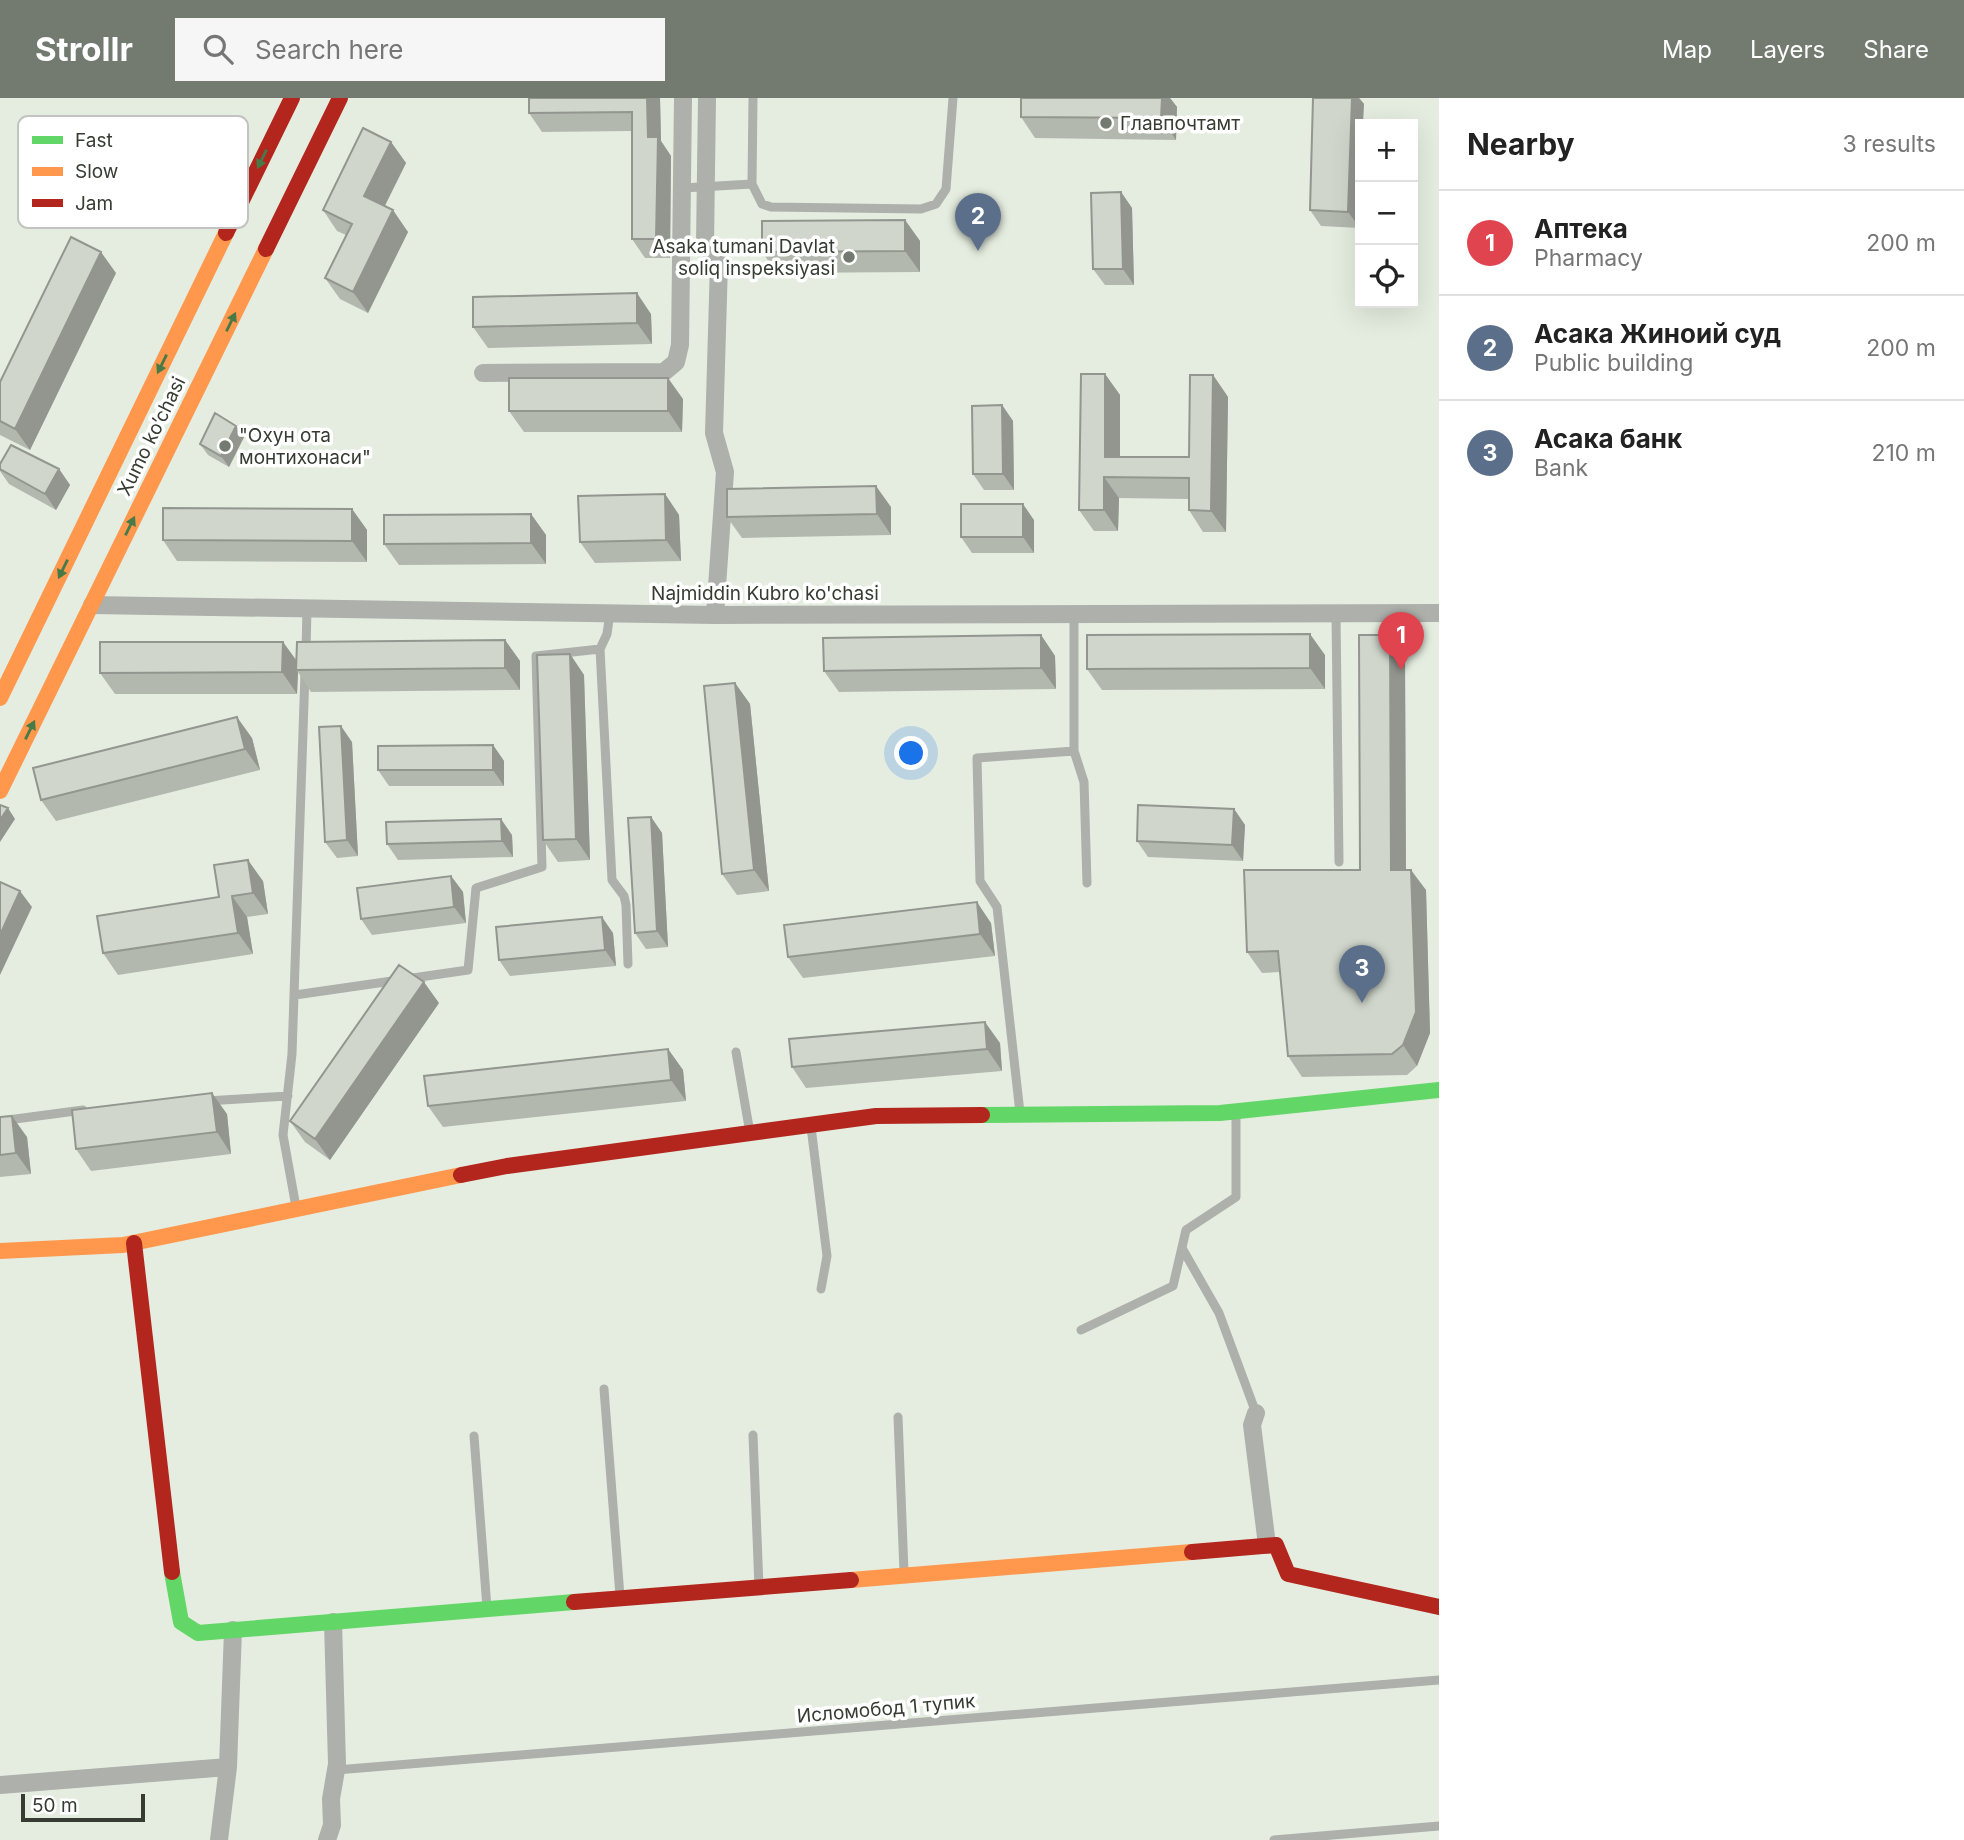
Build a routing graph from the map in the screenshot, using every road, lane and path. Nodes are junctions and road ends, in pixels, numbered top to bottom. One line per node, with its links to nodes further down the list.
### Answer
1 (292, 98): 9 (street, Xumo ko’chasi, one-way to 9)
2 (340, 98): 13 (street, Xumo ko’chasi, one-way to 2)
3 (683, 98): 10 (street)
4 (706, 98): 8 (street)
5 (753, 98): 7 (lane)
6 (953, 98): 7 (lane)
7 (752, 184): 8 (lane)
8 (706, 186): 10 (lane); 19 (street)
9 (248, 188)
10 (683, 188): 12 (street)
11 (229, 228): 21 (street, Xumo ko’chasi, one-way to 21)
12 (483, 373)
13 (92, 605): 14 (street, Najmiddin Kubro ko'chasi); 23 (street, Xumo ko’chasi, one-way to 13)
14 (307, 608): 15 (street, Najmiddin Kubro ko'chasi); 27 (lane)
15 (610, 613): 19 (street, Najmiddin Kubro ko'chasi); 20 (lane)
16 (1439, 613): 18 (street, Najmiddin Kubro ko'chasi)
17 (1074, 614): 18 (street, Najmiddin Kubro ko'chasi); 19 (street, Najmiddin Kubro ko'chasi); 22 (lane)
18 (1336, 614): 24 (lane)
19 (715, 615)
20 (600, 649): 26 (lane); 27 (lane)
21 (0, 698)
22 (1073, 751): 25 (lane); 34 (lane)
23 (0, 792)
24 (1339, 862)
25 (1087, 883)
26 (628, 964)
27 (295, 995): 30 (lane)
28 (736, 1052): 37 (lane)
29 (1439, 1090): 33 (street)
30 (288, 1096): 31 (lane); 38 (lane)
31 (190, 1102)
32 (93, 1109): 35 (lane)
33 (1236, 1111): 34 (street); 40 (lane)
34 (1021, 1115): 36 (street)
35 (0, 1121)
36 (811, 1126): 37 (street); 42 (lane)
37 (750, 1135): 38 (street)
38 (296, 1210): 39 (street)
39 (134, 1243): 41 (street); 56 (street)
40 (1182, 1248): 43 (lane); 45 (lane)
41 (0, 1251)
42 (821, 1289)
43 (1081, 1330)
44 (604, 1389): 52 (lane)
45 (1256, 1413): 49 (street)
46 (898, 1417): 50 (lane)
47 (753, 1435): 51 (lane)
48 (474, 1436): 54 (lane)
49 (1267, 1545): 50 (street); 53 (street)
50 (905, 1575): 51 (street)
51 (759, 1587): 52 (street)
52 (620, 1598): 54 (street)
53 (1439, 1607)
54 (487, 1609): 55 (street)
55 (333, 1622): 56 (street); 59 (street)
56 (233, 1630): 58 (street)
57 (1439, 1680): 59 (lane, Исломобод 1 тупик)
58 (228, 1767): 60 (street); 62 (street)
59 (336, 1770): 63 (street)
60 (0, 1785)
61 (1439, 1826): 64 (lane)
62 (219, 1840)
63 (327, 1840)
64 (1274, 1840)

